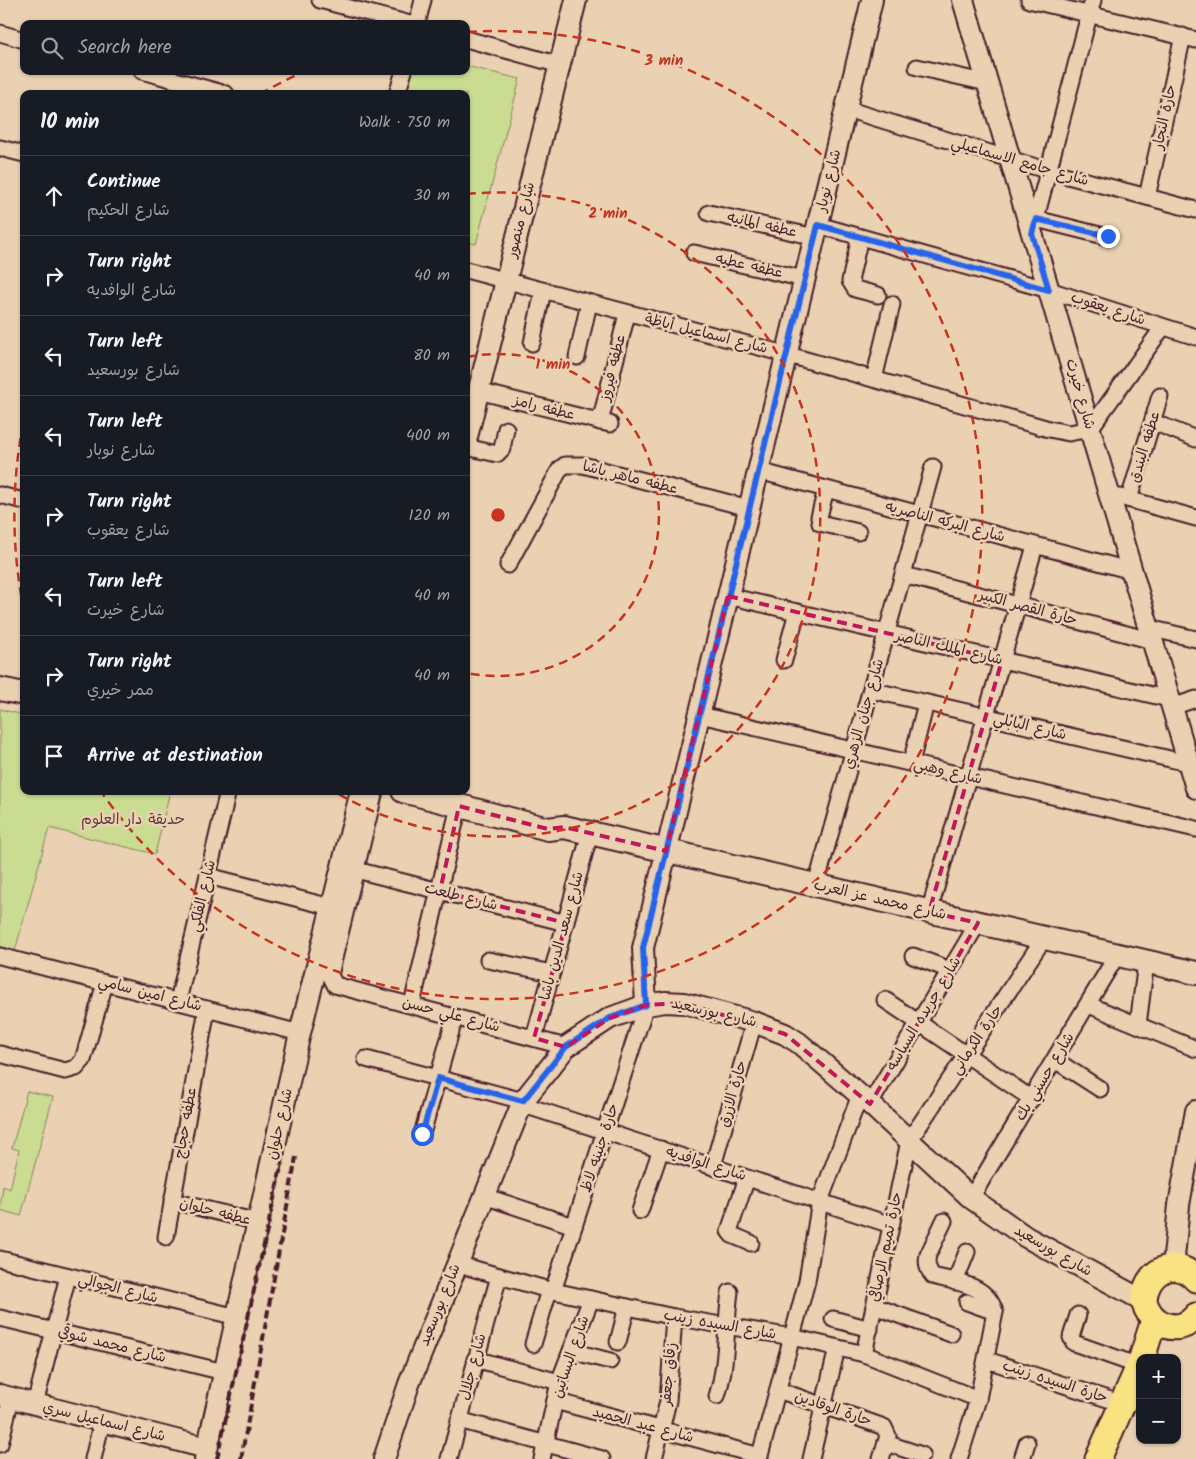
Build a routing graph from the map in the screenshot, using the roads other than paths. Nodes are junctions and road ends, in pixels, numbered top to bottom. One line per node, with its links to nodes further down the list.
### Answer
1 (320, 0): 9 (street)
2 (423, 0): 10 (street)
3 (564, 0): 15 (street, شارع منصور)
4 (576, 0): 15 (street, شارع منصور)
5 (872, 0): 22 (street, شارع نوبار)
6 (963, 0): 19 (street, شارع خيرت)
7 (1029, 0): 8 (street)
8 (1091, 7): 12 (street); 26 (street)
9 (395, 20)
10 (418, 20)
11 (0, 33): 13 (street)
12 (1189, 38): 27 (street, حارة النجار)
13 (20, 39)
14 (470, 40): 15 (street)
15 (554, 63): 37 (street, شارع منصور)
16 (918, 67): 19 (street)
17 (157, 75): 20 (street)
18 (403, 75): 21 (street)
19 (987, 83): 25 (street, شارع خيرت)
20 (211, 90)
21 (398, 90)
22 (846, 108): 25 (street, شارع جامع الاسماعيلي); 31 (street, شارع نوبار)
23 (0, 148): 24 (street)
24 (20, 153)
25 (1010, 160): 26 (street, شارع جامع الاسماعيلي); 30 (street, شارع خيرت)
26 (1049, 171): 27 (street, شارع جامع الاسماعيلي); 30 (street)
27 (1147, 198): 28 (street, شارع جامع الاسماعيلي)
28 (1196, 210)
29 (709, 213): 31 (street, عطفه المانيه)
30 (1034, 227): 33 (street); 38 (street, شارع خيرت)
31 (817, 231): 32 (street, شارع يعقوب); 36 (street, شارع نوبار)
32 (860, 236): 38 (street, شارع يعقوب); 40 (street)
33 (1108, 236)
34 (694, 253): 36 (street, عطفه عطيه)
35 (470, 271): 37 (street, شارع اسماعيل أباظة)
36 (804, 279): 47 (street, شارع نوبار)
37 (501, 280): 39 (street, شارع اسماعيل أباظة); 50 (street, شارع منصور)
38 (1049, 290): 44 (street, شارع يعقوب); 56 (street, شارع خيرت)
39 (543, 291): 41 (street, شارع اسماعيل أباظة); 46 (street)
40 (878, 295)
41 (590, 303): 43 (street, شارع اسماعيل أباظة); 48 (street)
42 (892, 304): 49 (street)
43 (627, 314): 47 (street, شارع اسماعيل أباظة); 54 (street, عطفه فيروز)
44 (1163, 328): 45 (street, شارع يعقوب); 56 (street)
45 (1196, 336)
46 (532, 343)
47 (786, 354): 49 (street, شارع اسماعيل أباظة); 60 (street, شارع نوبار)
48 (578, 357)
49 (874, 379): 56 (street, شارع اسماعيل أباظة)
50 (472, 394): 52 (street, شارع منصور); 54 (street, عطفه رامز)
51 (1160, 396): 53 (street, عطفه البندق)
52 (470, 410)
53 (1153, 422): 57 (street); 64 (street, عطفه البندق)
54 (605, 423)
55 (506, 429): 58 (street)
56 (1090, 429): 62 (street, شارع خيرت)
57 (1196, 439)
58 (470, 448)
59 (933, 467): 67 (street, شارع جنان الزهري)
60 (759, 471): 61 (street, شارع البركه الناصريه); 66 (street, شارع نوبار)
61 (826, 490): 67 (street, شارع البركه الناصريه); 69 (street)
62 (1109, 494): 64 (street); 72 (street, شارع خيرت)
63 (0, 495): 65 (street)
64 (1129, 499): 68 (street)
65 (20, 500)
66 (749, 508): 71 (street, عطفه ماهر باشا); 74 (street, شارع نوبار)
67 (921, 515): 70 (street, شارع البركه الناصريه); 73 (street, شارع جنان الزهري)
68 (1196, 518)
69 (858, 532)
70 (1035, 546): 72 (street, شارع البركه الناصريه); 75 (street)
71 (508, 565)
72 (1132, 571): 78 (street, شارع خيرت)
73 (904, 575): 75 (street, حارة القصر الكبير); 77 (street, شارع جنان الزهري)
74 (728, 596): 76 (street, شارع الملك الناصر); 88 (street, شارع نوبار)
75 (1018, 606): 78 (street, حارة القصر الكبير); 81 (street)
76 (796, 612): 77 (street, شارع الملك الناصر); 80 (street)
77 (887, 633): 81 (street, شارع الملك الناصر); 83 (street, شارع جنان الزهري)
78 (1151, 634): 79 (street, حارة القصر الكبير); 87 (street, شارع خيرت)
79 (1196, 639)
80 (784, 660)
81 (1002, 660): 87 (street, شارع الملك الناصر); 89 (street)
82 (0, 689): 84 (main road)
83 (871, 690): 86 (street, شارع البابلي); 90 (street, شارع جنان الزهري)
84 (20, 693)
85 (1196, 699): 87 (street)
86 (926, 703): 89 (street, شارع البابلي); 91 (street)
87 (1170, 703): 92 (street, شارع خيرت)
88 (700, 715): 90 (street, شارع وهبي); 102 (street, شارع نوبار)
89 (985, 716): 92 (street, شارع البابلي); 93 (street)
90 (854, 750): 91 (street, شارع وهبي); 105 (street, شارع جنان الزهري)
91 (911, 763): 93 (street, شارع وهبي)
92 (1192, 764): 94 (street, شارع خيرت)
93 (968, 777): 100 (street, شارع وهبي); 108 (street)
94 (1196, 788)
95 (227, 795): 104 (street, شارع الفلكي)
96 (360, 795): 107 (street, شارع حلوان)
97 (374, 795): 103 (street)
98 (431, 795): 99 (main road, شارع محمد عز العرب)
99 (453, 798): 101 (main road, شارع محمد عز العرب); 106 (street)
100 (1196, 829)
101 (590, 833): 102 (main road, شارع محمد عز العرب); 109 (street, شارع سعد الدين باشا)
102 (666, 851): 105 (main road, شارع محمد عز العرب); 124 (street, شارع نوبار)
103 (356, 870): 106 (street, شارع طلعت); 123 (street, شارع علي حسن)
104 (208, 876): 107 (street); 122 (street, شارع الفلكي)
105 (816, 885): 108 (main road, شارع محمد عز العرب)
106 (440, 891): 109 (street, شارع طلعت); 123 (street)
107 (331, 907): 131 (street, شارع حلوان)
108 (929, 912): 110 (main road, شارع محمد عز العرب)
109 (566, 923): 119 (street, شارع سعد الدين باشا)
110 (978, 923): 111 (main road, شارع محمد عز العرب); 117 (street, شارع جريده السياسه)
111 (1044, 938): 112 (main road, شارع محمد عز العرب); 136 (street, حارة الكرماني)
112 (1118, 955): 116 (main road, شارع محمد عز العرب); 125 (street, شارع حسني بك)
113 (0, 956): 120 (street, شارع امين سامي)
114 (913, 956): 117 (street)
115 (488, 960): 119 (street)
116 (1146, 962): 118 (main road, شارع محمد عز العرب); 130 (street)
117 (950, 970): 129 (street, شارع جريده السياسه)
118 (1196, 972)
119 (552, 973): 132 (street, شارع سعد الدين باشا)
120 (105, 982): 122 (street, شارع امين سامي); 135 (street)
121 (885, 1000): 129 (street)
122 (178, 1001): 126 (street, شارع امين سامي)
123 (412, 1004): 127 (street, شارع علي حسن)
124 (646, 1005): 128 (street, شارع بورسعيد); 133 (street, شارع بورسعيد); 145 (street, حارة جنينه لاظ)
125 (1089, 1005): 130 (street); 138 (street, شارع حسني بك)
126 (206, 1009): 131 (street, شارع امين سامي); 154 (street, عطفه حجاج)
127 (455, 1017): 132 (street, شارع علي حسن); 139 (street)
128 (754, 1022): 142 (street, شارع بورسعيد); 150 (street, حارة الازرق)
129 (919, 1022): 136 (street); 142 (street, شارع جريده السياسه)
130 (1138, 1025): 134 (street)
131 (300, 1033): 158 (street, شارع حلوان)
132 (534, 1038): 133 (street, شارع علي حسن)
133 (566, 1047): 143 (street, شارع بورسعيد)
134 (1196, 1049)
135 (0, 1054)
136 (967, 1055): 141 (street); 147 (street, حارة الكرماني)
137 (366, 1059): 139 (street, شارع الوافديه)
138 (1056, 1060): 140 (street); 141 (street, شارع حسني بك)
139 (438, 1078): 143 (street, شارع الوافديه); 146 (street)
140 (1100, 1089)
141 (1032, 1099): 153 (street, شارع حسني بك)
142 (865, 1100): 147 (street, شارع بورسعيد); 155 (street, شارع جريده السياسه)
143 (522, 1102): 145 (street, شارع الوافديه); 152 (street, شارع بورسعيد)
144 (1196, 1111): 148 (street)
145 (605, 1131): 149 (street, شارع الوافديه); 160 (street, حارة جنينه لاظ)
146 (422, 1134)
147 (909, 1141): 153 (street, شارع بورسعيد); 159 (street, حارة تميم الرصافي)
148 (1193, 1141): 166 (street)
149 (661, 1150): 150 (street, شارع الوافديه); 156 (street)
150 (712, 1166): 151 (street, شارع الوافديه)
151 (747, 1178): 155 (street, شارع الوافديه); 162 (street)
152 (484, 1196): 160 (street); 165 (street, شارع بورسعيد)
153 (971, 1198): 177 (street, شارع بورسعيد)
154 (172, 1201): 158 (street, عطفه حلوان); 161 (street, عطفه حجاج)
155 (820, 1202): 159 (street, شارع الوافديه); 189 (street, شارع جريده السياسه)
156 (640, 1211)
157 (944, 1221): 170 (street)
158 (258, 1222): 181 (street, شارع حلوان)
159 (891, 1225): 175 (street, حارة تميم الرصافي)
160 (574, 1226): 171 (street, حارة جنينه لاظ)
161 (166, 1237)
162 (751, 1243)
163 (967, 1252): 170 (street)
164 (0, 1259): 167 (street, شارع الجوالي)
165 (457, 1264): 168 (street, شارع السيده زينب); 223 (street, شارع بورسعيد)
166 (1173, 1268): 169 (main road); 177 (main road)
167 (68, 1276): 181 (street, شارع الجوالي); 187 (street)
168 (498, 1276): 171 (street, شارع السيده زينب); 196 (street, شارع جلال)
169 (1196, 1279)
170 (955, 1282): 178 (street)
171 (551, 1290): 173 (street, شارع السيده زينب); 191 (street, حارة جنينه لاظ)
172 (730, 1292): 185 (street)
173 (591, 1299): 176 (street, شارع السيده زينب); 193 (street, شارع البساتين)
174 (967, 1302): 178 (street)
175 (874, 1306): 186 (street, حارة تميم الرصافي); 188 (street)
176 (627, 1307): 182 (street, شارع السيده زينب); 190 (street)
177 (1149, 1311): 184 (main road); 195 (main road)
178 (995, 1312): 197 (street)
179 (1078, 1315): 199 (street)
180 (0, 1318): 187 (street, شارع محمد شوقي)
181 (237, 1318): 200 (street, شارع حلوان)
182 (674, 1318): 185 (street, شارع السيده زينب); 213 (street, زقاق جعفر)
183 (833, 1319): 186 (street)
184 (1192, 1322)
185 (725, 1326): 189 (street, شارع السيده زينب); 204 (street)
186 (870, 1329): 194 (street, حارة تميم الرصافي)
187 (54, 1331): 200 (street, شارع محمد شوقي); 208 (street)
188 (951, 1334)
189 (792, 1337): 192 (street, شارع السيده زينب); 203 (street, شارع جريده السياسه)
190 (618, 1342)
191 (533, 1344)
192 (837, 1348): 194 (street, شارع السيده زينب); 210 (street)
193 (571, 1351): 198 (street); 202 (street, شارع البساتين)
194 (864, 1354): 206 (street, شارع السيده زينب)
195 (1143, 1354)
196 (475, 1360): 202 (street); 211 (street, شارع جلال)
197 (987, 1360): 206 (street); 209 (street, حارة السيده زينب)
198 (610, 1362)
199 (1136, 1364)
200 (224, 1372): 218 (street, شارع حلوان)
201 (1136, 1374): 209 (main road)
202 (559, 1382): 207 (street, شارع البساتين)
203 (778, 1390): 210 (street, حارة الوقادين); 220 (street, شارع جريده السياسه)
204 (717, 1396)
205 (6, 1397): 208 (street, شارع اسماعيل سري); 215 (street)
206 (978, 1399): 221 (street)
207 (555, 1402): 213 (street, شارع عبد الحميد); 216 (street, شارع البساتين)
208 (35, 1404): 212 (street, شارع اسماعيل سري)
209 (1123, 1404): 231 (main road)
210 (823, 1406): 217 (street, حارة الوقادين); 228 (street)
211 (460, 1420): 216 (street); 224 (street, شارع جلال)
212 (102, 1421): 218 (street, شارع اسماعيل سري); 222 (street)
213 (661, 1429): 220 (street, شارع عبد الحميد); 227 (street, زقاق جعفر)
214 (1027, 1443): 230 (street)
215 (0, 1444)
216 (546, 1444): 225 (street, شارع البساتين); 226 (street)
217 (886, 1444): 219 (street); 229 (street, حارة الوقادين)
218 (206, 1454)
219 (922, 1455)
220 (760, 1457)
221 (964, 1458)
222 (93, 1459)
223 (384, 1459)
224 (450, 1459)
225 (542, 1459)
226 (602, 1459)
227 (654, 1459)
228 (811, 1459)
229 (881, 1459)
230 (1022, 1459)
231 (1098, 1459)

